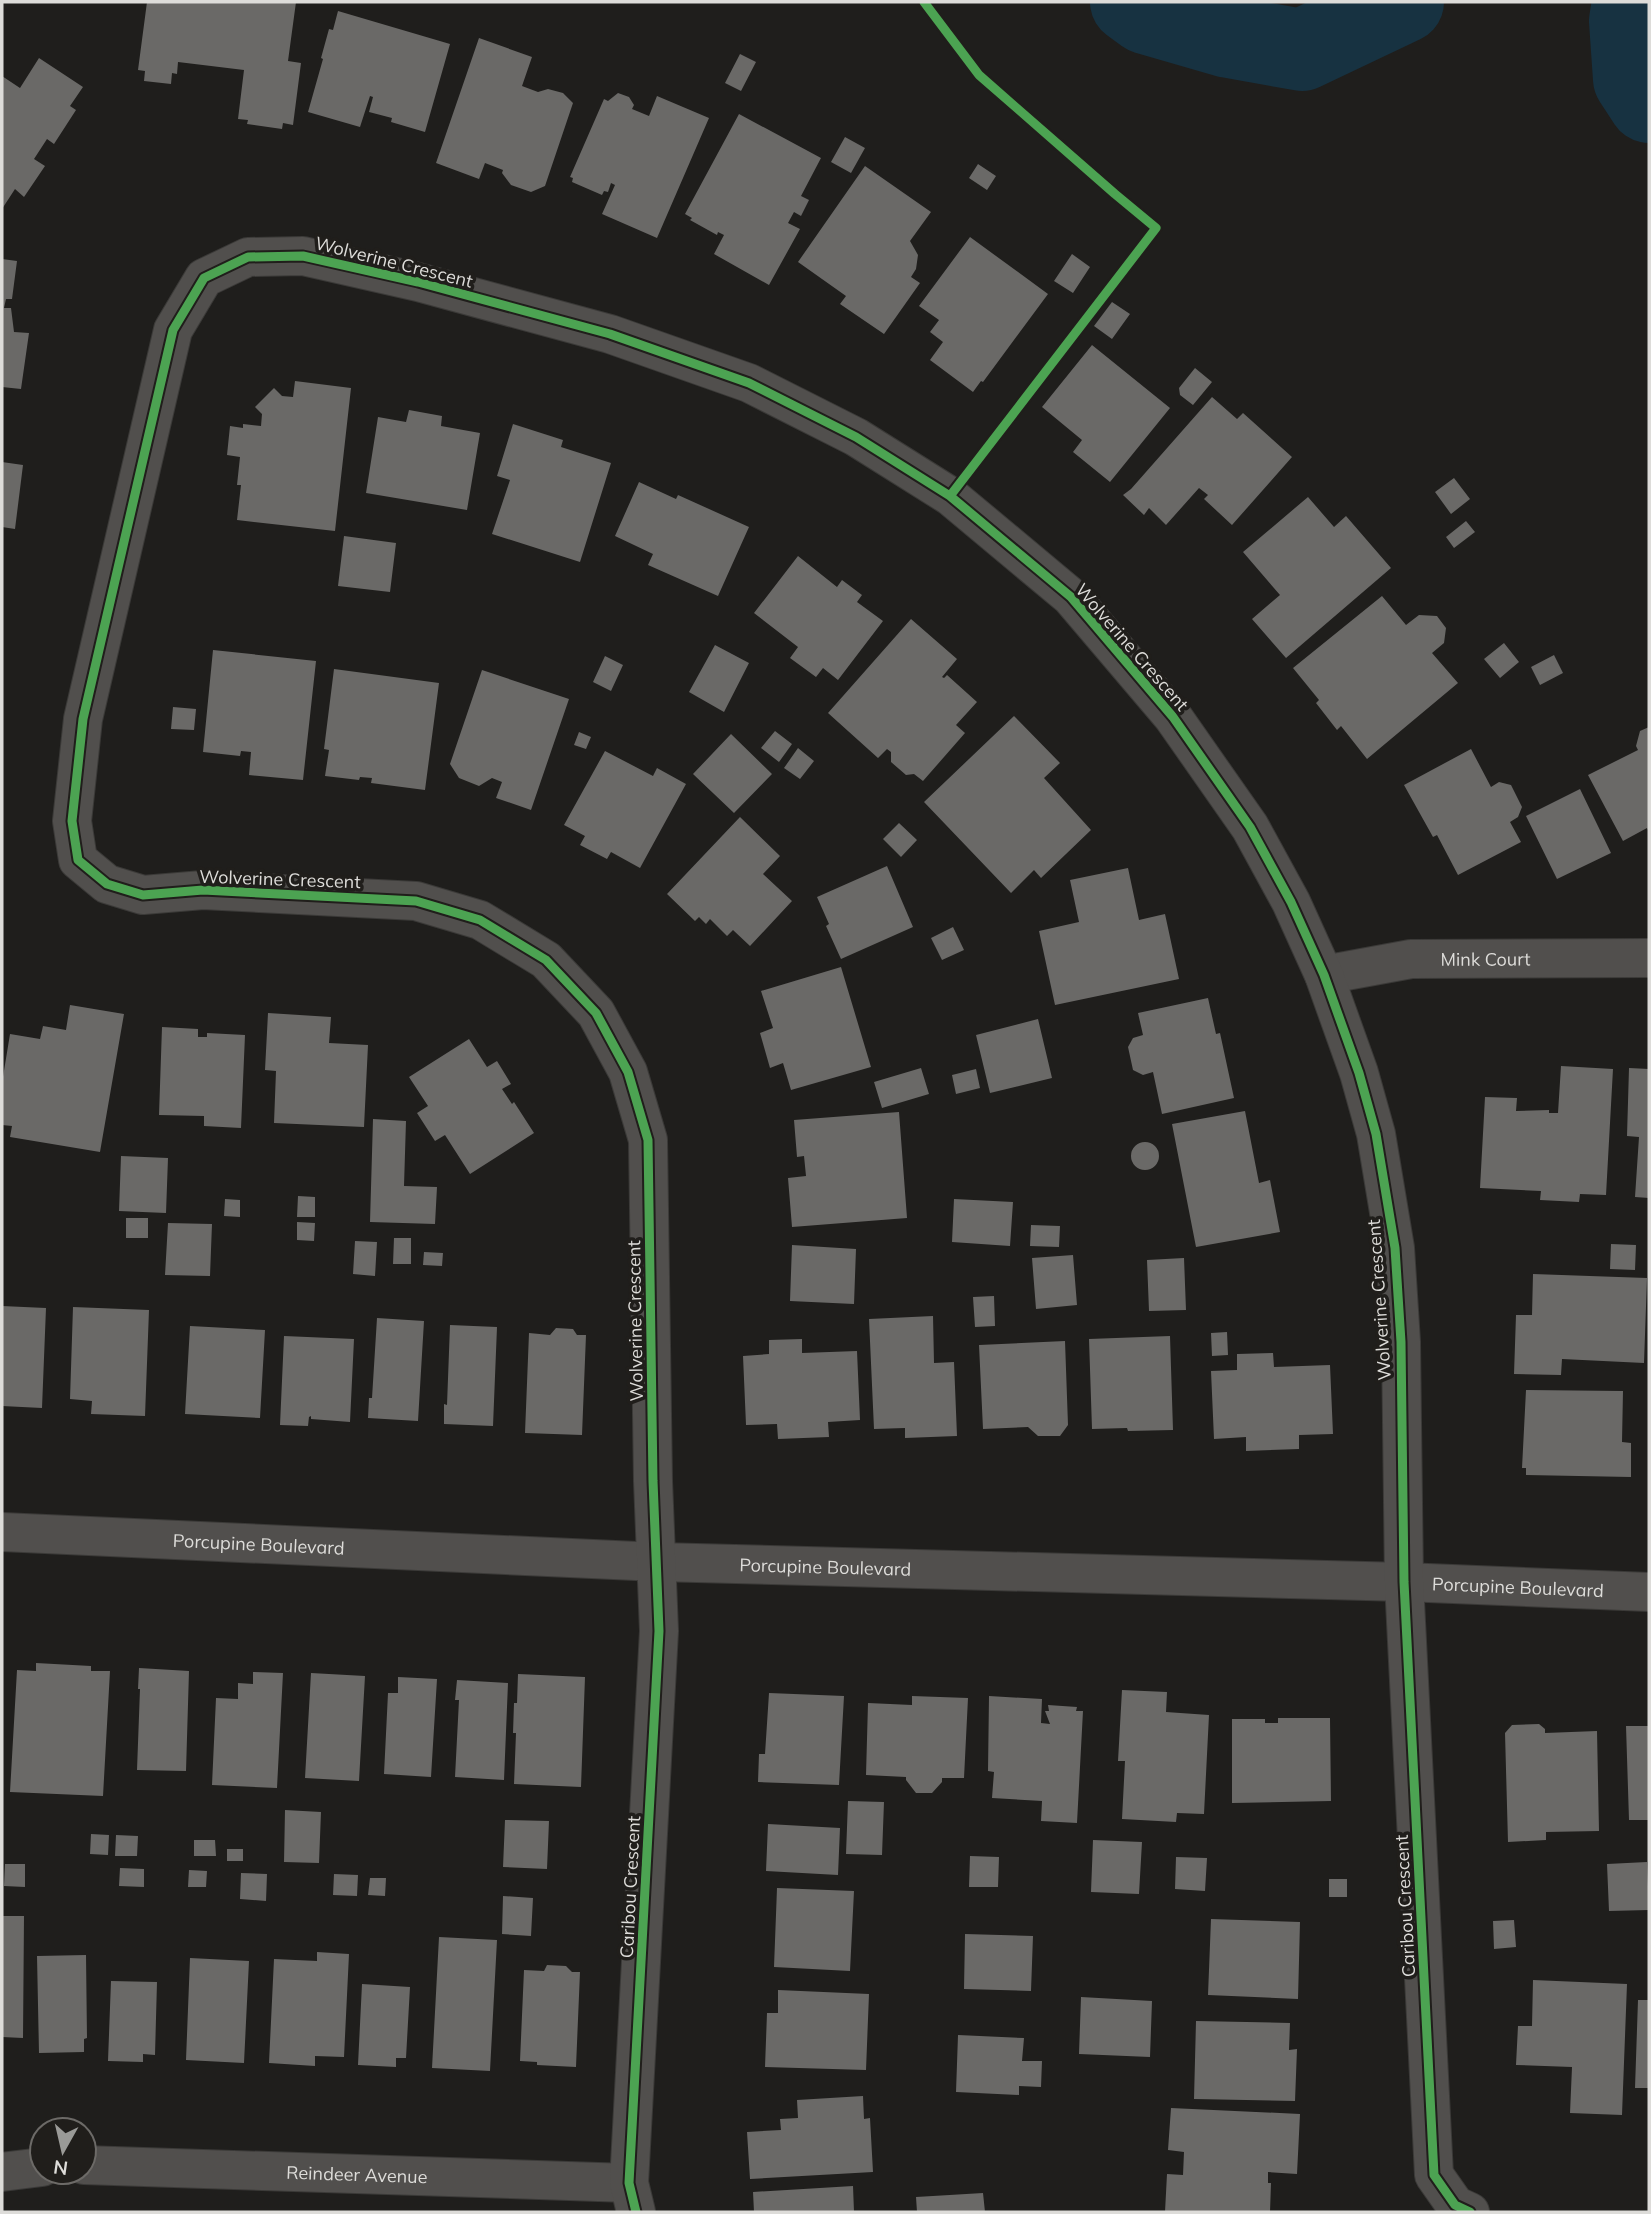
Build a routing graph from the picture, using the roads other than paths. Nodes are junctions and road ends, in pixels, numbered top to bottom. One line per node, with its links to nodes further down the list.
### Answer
1 (1649, 958): 2 (street, Mink Court)
2 (1324, 975): 4 (street, Wolverine Crescent); 5 (street, Wolverine Crescent)
3 (2, 1532): 4 (street, Porcupine Boulevard)
4 (658, 1562): 5 (street, Porcupine Boulevard); 10 (street, Caribou Crescent)
5 (1404, 1582): 6 (street, Porcupine Boulevard); 11 (street, Caribou Crescent)
6 (1649, 1592)
7 (98, 2166): 10 (street, Reindeer Avenue)
8 (28, 2169): 9 (street)
9 (2, 2172)
10 (633, 2198)
11 (1470, 2212)

